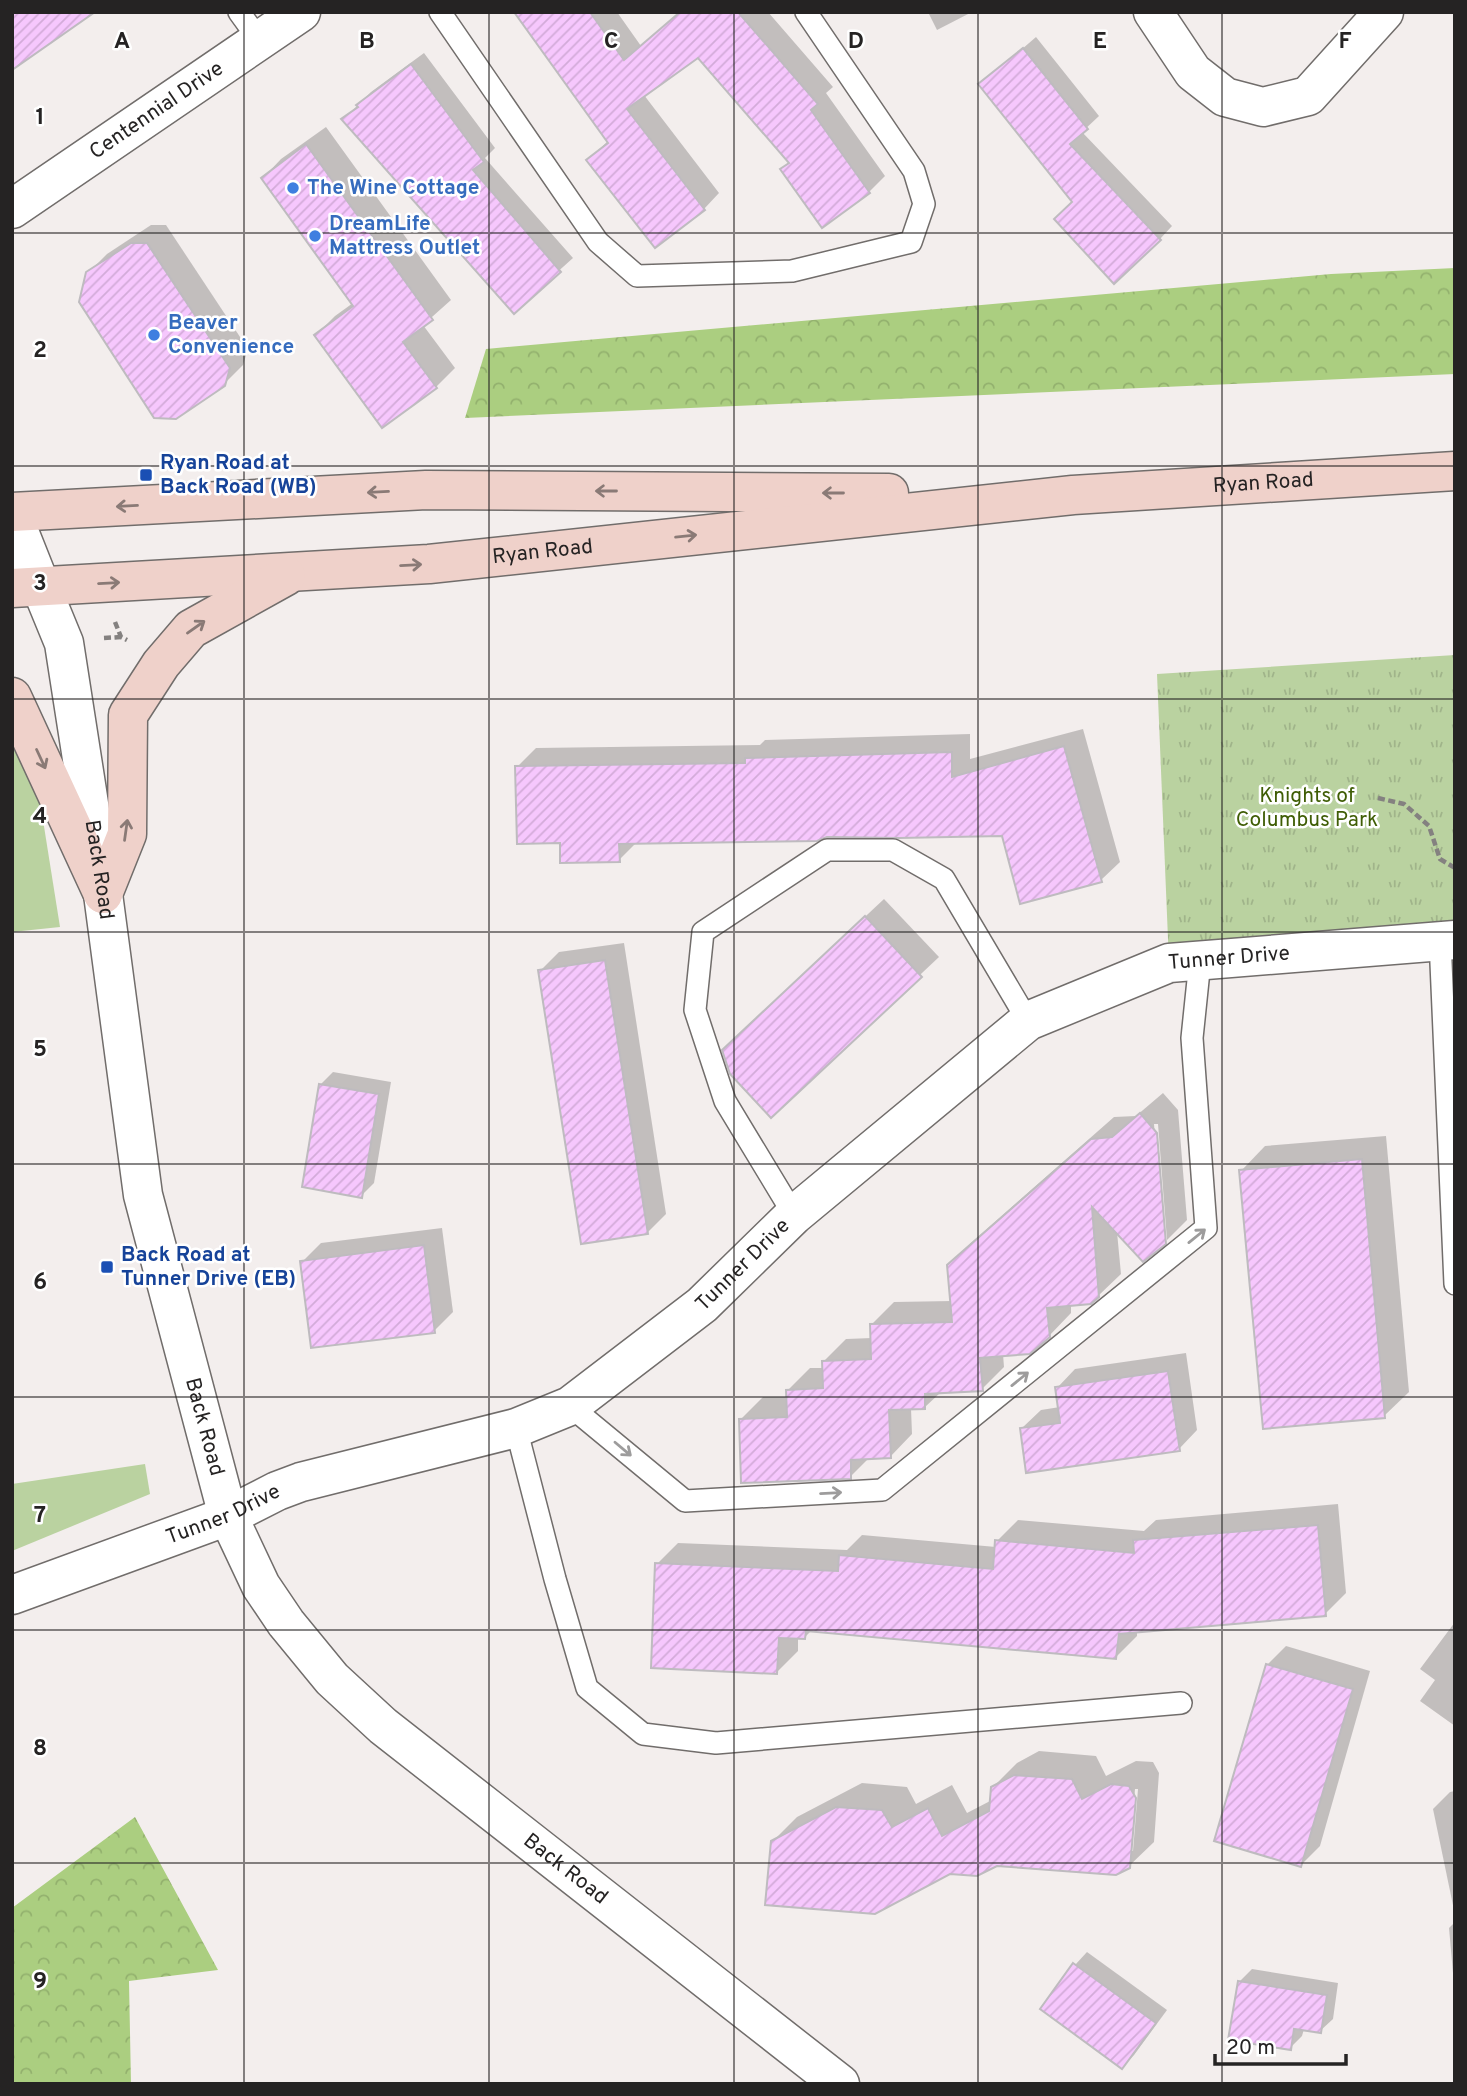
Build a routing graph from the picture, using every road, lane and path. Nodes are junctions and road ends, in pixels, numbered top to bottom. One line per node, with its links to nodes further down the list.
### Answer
1 (301, 12): 6 (street, Centennial Drive)
2 (440, 12): 3 (lane)
3 (806, 12)
4 (1153, 12): 5 (street)
5 (1384, 12)
6 (249, 26): 7 (street, Centennial Drive)
7 (12, 209)
8 (1455, 471): 9 (main road, Ryan Road)
9 (1073, 495): 10 (main road, Ryan Road, one-way to 10); 11 (main road, Ryan Road, one-way to 9)
10 (12, 513): 12 (street, Back Road)
11 (294, 572): 12 (main road, Ryan Road, one-way to 11); 20 (main road, one-way to 11)
12 (27, 587): 20 (street, Back Road)
13 (114, 622): 14 (path)
14 (121, 637): 15 (path); 16 (path)
15 (102, 638)
16 (130, 642)
17 (12, 697): 20 (main road, one-way to 20)
18 (1378, 799): 19 (path)
19 (1455, 868)
20 (103, 894): 28 (street, Back Road)
21 (1447, 940): 22 (street, Tunner Drive); 25 (lane)
22 (1200, 961): 23 (street, Tunner Drive); 26 (lane, one-way to 22)
23 (1028, 1021): 24 (street, Tunner Drive); 24 (lane)
24 (794, 1215): 26 (street, Tunner Drive)
25 (1455, 1284)
26 (570, 1406): 27 (street, Tunner Drive)
27 (516, 1428): 28 (street, Tunner Drive); 30 (lane)
28 (228, 1516): 29 (street, Tunner Drive); 31 (street, Back Road)
29 (12, 1595)
30 (1181, 1703)
31 (840, 2084)

